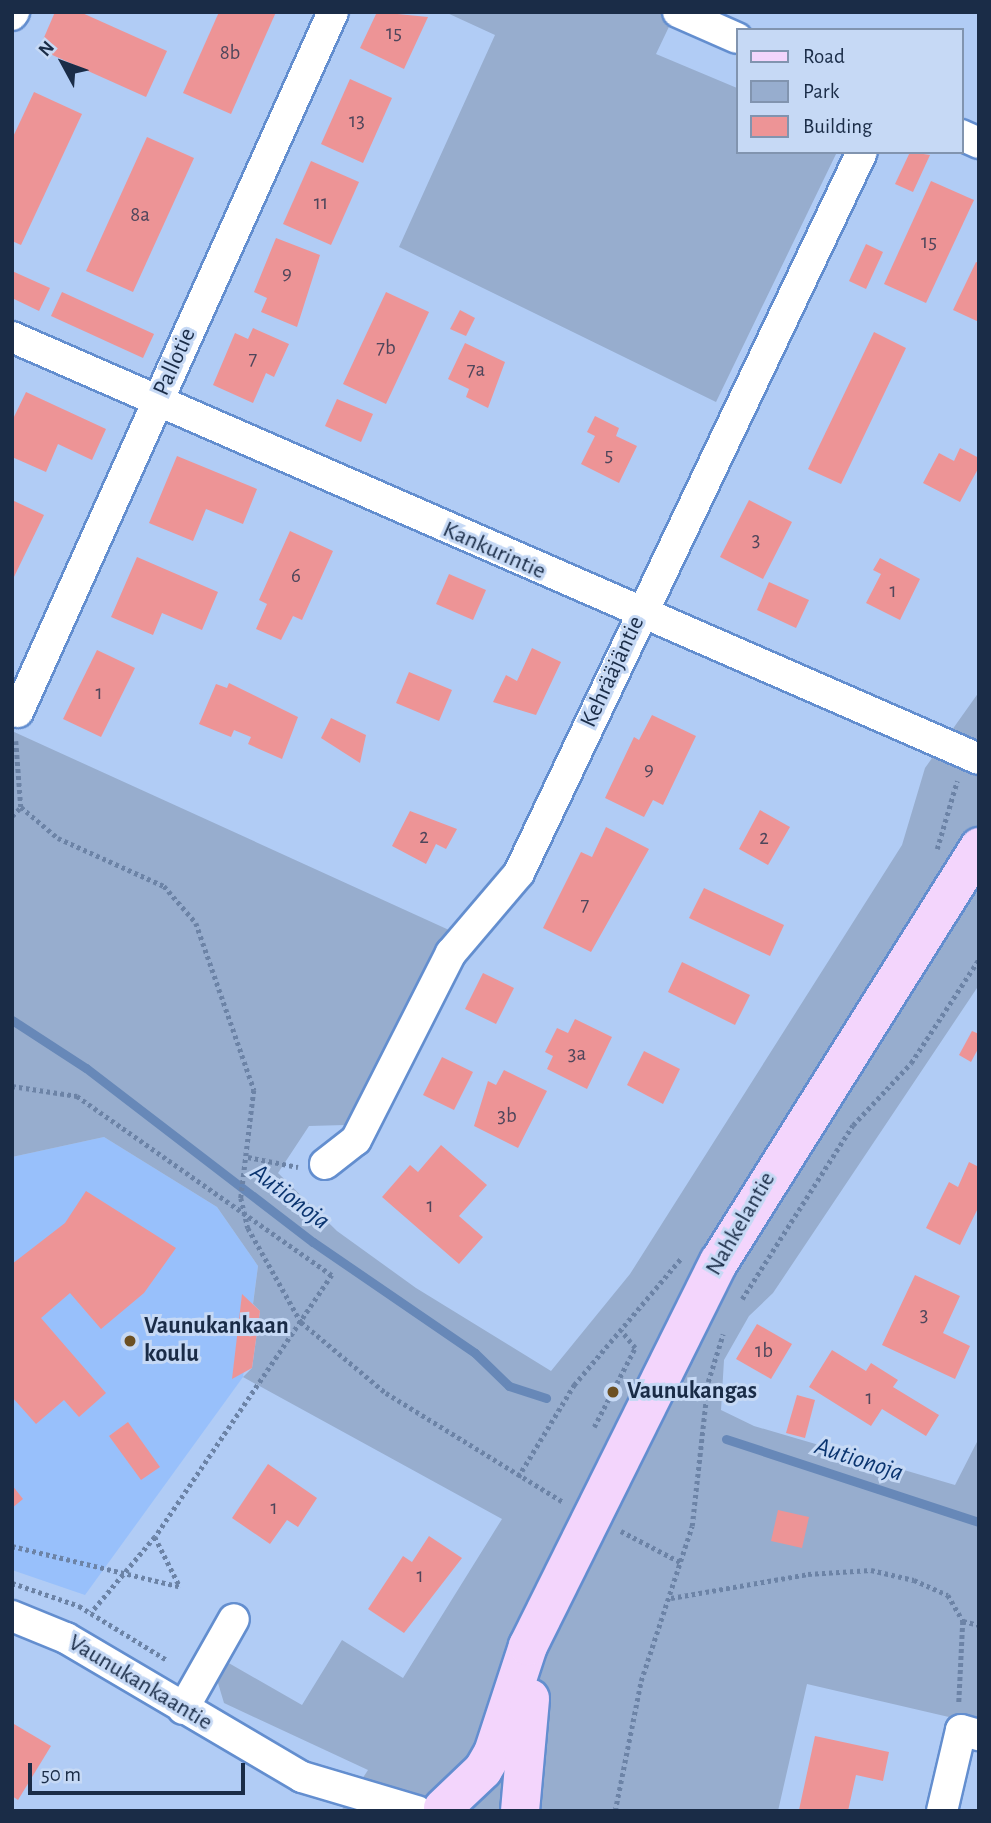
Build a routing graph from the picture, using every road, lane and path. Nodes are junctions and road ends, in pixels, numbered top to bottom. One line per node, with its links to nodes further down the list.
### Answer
1 (332, 12): 8 (street, Pallotie)
2 (678, 12): 3 (street)
3 (736, 38)
4 (963, 136): 5 (street)
5 (979, 143)
6 (861, 154): 9 (street, Kehrääjäntie)
7 (12, 337): 8 (street, Kankurintie)
8 (158, 401): 9 (street, Kankurintie); 10 (street, Pallotie)
9 (639, 615): 11 (street, Kankurintie); 19 (street, Kehrääjäntie)
10 (18, 712): 12 (path)
11 (974, 757): 15 (path)
12 (21, 807): 13 (path); 18 (path)
13 (12, 816)
14 (979, 847): 40 (main road, Nahkelantie)
15 (935, 857)
16 (979, 959): 22 (path)
17 (12, 1086): 20 (path)
18 (248, 1157): 19 (path); 20 (path)
19 (325, 1164)
20 (245, 1213): 23 (path); 23 (path)
21 (688, 1250): 25 (path)
22 (740, 1302)
23 (301, 1322): 27 (path); 30 (path)
24 (727, 1324): 32 (path)
25 (621, 1331): 26 (path); 27 (path)
26 (594, 1427)
27 (518, 1477): 28 (path)
28 (571, 1507)
29 (613, 1528): 32 (path)
30 (155, 1537): 33 (path); 33 (path)
31 (12, 1546): 33 (path)
32 (682, 1563): 35 (path)
33 (123, 1577): 36 (path)
34 (12, 1583): 36 (path)
35 (671, 1598): 39 (path); 49 (path)
36 (91, 1613): 42 (path)
37 (12, 1616): 43 (street, Vaunukankaantie)
38 (234, 1619): 42 (street)
39 (963, 1621): 41 (path); 44 (path)
40 (544, 1624): 46 (main road, Nahkelantie); 48 (main road, Nahkelantie)
41 (979, 1625)
42 (197, 1680): 43 (street)
43 (183, 1709): 45 (street, Vaunukankaantie)
44 (970, 1733): 50 (street)
45 (302, 1777): 46 (street, Vaunukankaantie); 47 (street, Vaunukankaantie)
46 (440, 1810)
47 (344, 1811)
48 (520, 1811)
49 (615, 1811)
50 (942, 1811)

